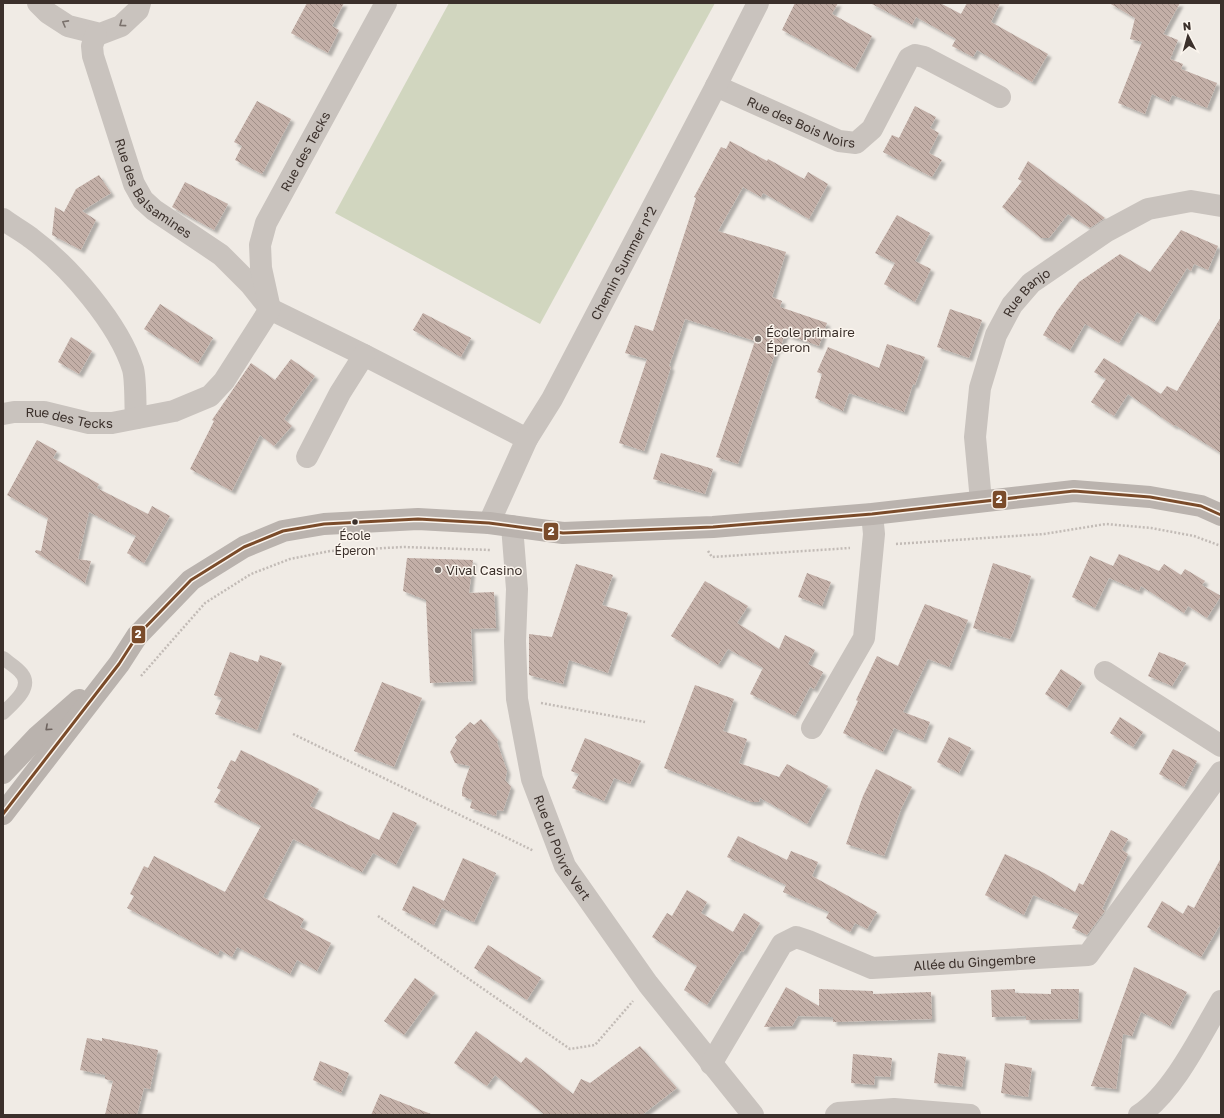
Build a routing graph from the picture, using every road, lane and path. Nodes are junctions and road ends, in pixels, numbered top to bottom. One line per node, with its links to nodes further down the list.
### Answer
1 (38, 3): 5 (street, one-way to 1)
2 (140, 3): 5 (street, one-way to 5)
3 (386, 3): 10 (street, Rue des Tecks)
4 (758, 3): 6 (street, Chemin Summer n°2)
5 (96, 34): 10 (street, Rue des Balsamines)
6 (716, 86): 7 (street, Rue des Bois Noirs); 14 (street, Chemin Summer n°2)
7 (1000, 97)
8 (1221, 206): 16 (street, Rue Banjo)
9 (3, 220): 13 (street)
10 (270, 309): 11 (street); 13 (street, Rue des Tecks)
11 (364, 355): 14 (street); 15 (street)
12 (3, 414): 13 (street, Rue des Tecks)
13 (136, 418)
14 (527, 439): 19 (street, Chemin Summer n°2)
15 (307, 458)
16 (981, 501): 17 (main road); 18 (main road)
17 (872, 514): 20 (main road); 31 (street)
18 (1221, 515)
19 (503, 525): 20 (main road); 25 (main road); 27 (path); 28 (street, Rue du Poivre Vert)
20 (691, 528): 23 (path)
21 (889, 545): 22 (path)
22 (1221, 546)
23 (855, 548)
24 (3, 658): 29 (lane)
25 (119, 664): 35 (main road, one-way to 35); 36 (main road)
26 (1105, 672): 33 (street)
27 (141, 676)
28 (517, 699): 30 (path); 37 (street, Rue du Poivre Vert)
29 (3, 713)
30 (645, 722)
31 (812, 728)
32 (293, 734): 37 (path)
33 (1221, 746)
34 (1221, 772): 41 (street, Allée du Gingembre)
35 (3, 773)
36 (3, 814)
37 (566, 866): 39 (street, Rue du Poivre Vert)
38 (378, 916): 39 (path)
39 (648, 984): 41 (street, Rue du Poivre Vert)
40 (1221, 1001): 45 (street)
41 (711, 1064): 42 (street, Rue du Poivre Vert)
42 (753, 1115)
43 (836, 1115): 44 (street)
44 (970, 1115)
45 (1139, 1115)

